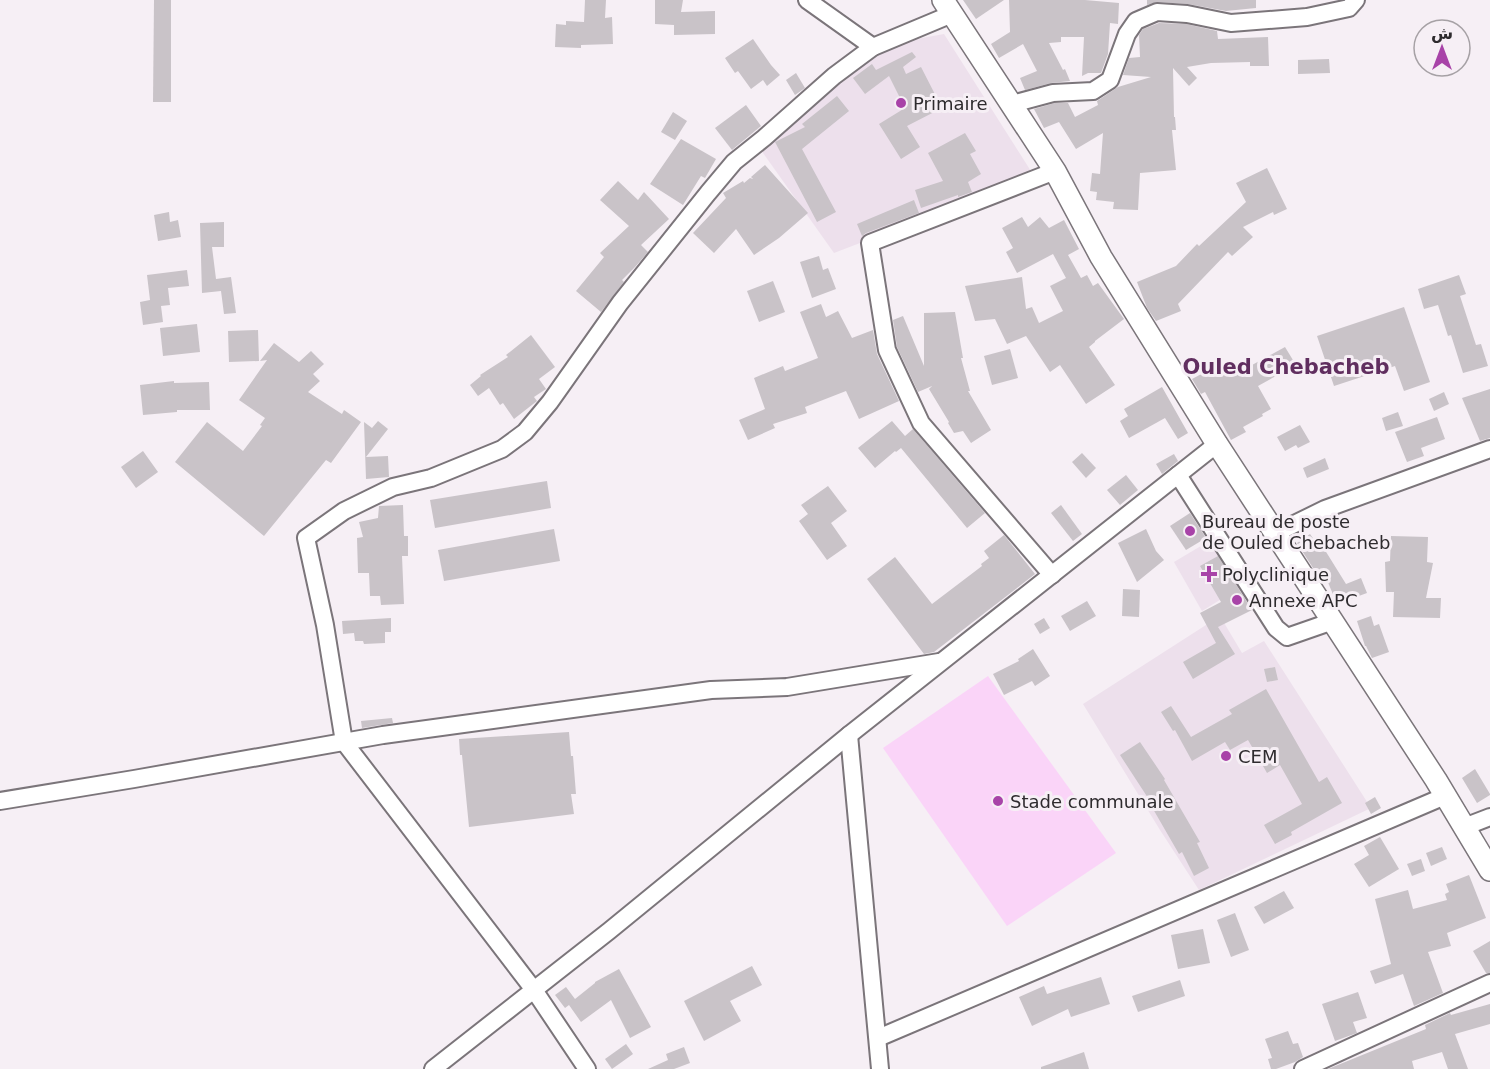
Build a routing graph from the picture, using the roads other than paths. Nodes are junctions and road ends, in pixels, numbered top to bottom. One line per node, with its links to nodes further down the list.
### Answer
1 (807, 0): 4 (street)
2 (1356, 0): 5 (street)
3 (947, 7): 4 (street); 5 (main road)
4 (873, 47): 15 (street)
5 (1012, 104): 6 (main road)
6 (1055, 171): 7 (main road); 11 (street)
7 (1217, 444): 9 (street); 10 (main road)
8 (1490, 449): 10 (street)
9 (1178, 475): 11 (street); 12 (street)
10 (1276, 533): 12 (main road)
11 (1052, 575): 13 (street)
12 (1333, 621): 16 (main road)
13 (941, 662): 14 (street); 15 (street)
14 (849, 735): 22 (street); 23 (street)
15 (344, 741): 17 (street); 22 (street)
16 (1445, 796): 19 (main road); 23 (street)
17 (0, 801)
18 (1490, 817): 19 (street)
19 (1464, 827): 20 (main road)
20 (1487, 860)
21 (1490, 983): 27 (street)
22 (534, 990): 24 (street); 25 (street)
23 (878, 1038): 26 (street)
24 (433, 1069)
25 (587, 1069)
26 (880, 1069)
27 (1303, 1069)

